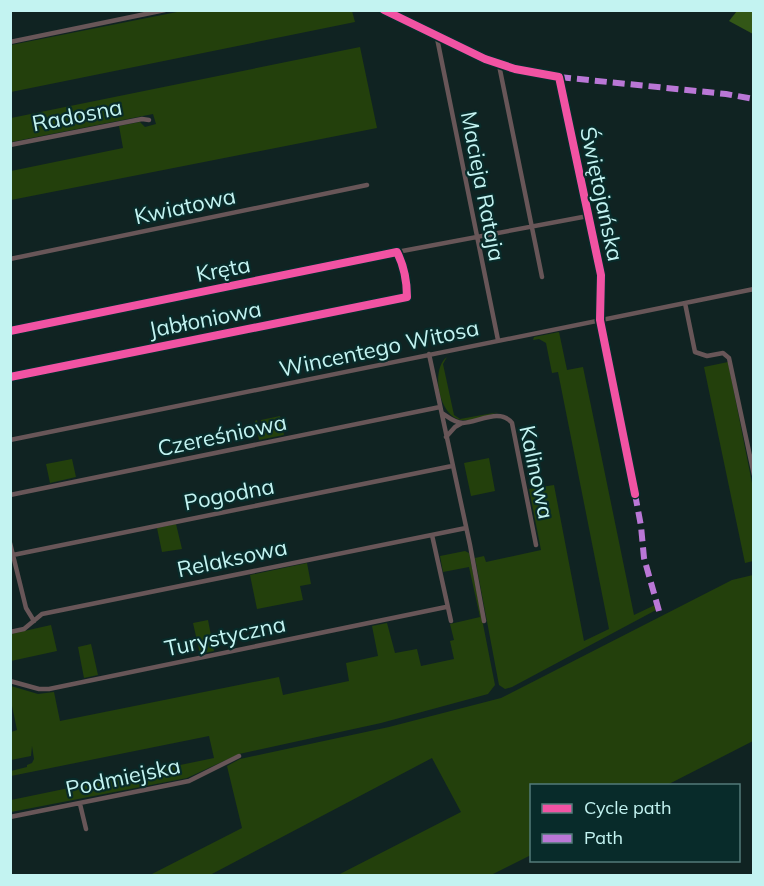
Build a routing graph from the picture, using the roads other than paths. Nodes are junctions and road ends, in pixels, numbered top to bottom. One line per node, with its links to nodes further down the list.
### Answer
1 (165, 10): 4 (street)
2 (384, 10): 3 (street)
3 (437, 38): 5 (street); 11 (street, Macieja Rataja)
4 (10, 42)
5 (499, 65): 9 (street, Świętojańska); 10 (street)
6 (149, 120): 7 (street, Radosna)
7 (10, 145)
8 (367, 185): 13 (street, Kwiatowa)
9 (588, 216): 10 (street, Kręta); 17 (street, Świętojańska)
10 (532, 226): 11 (street, Kręta); 14 (street)
11 (476, 236): 12 (street, Kręta); 19 (street, Macieja Rataja)
12 (397, 252): 18 (street, Kręta); 21 (street, Jabłoniowa)
13 (10, 259)
14 (542, 277)
15 (753, 289): 16 (street, Wincentego Witosa)
16 (685, 303): 17 (street, Wincentego Witosa); 28 (street)
17 (600, 320): 19 (street, Wincentego Witosa); 29 (street, Świętojańska)
18 (10, 331)
19 (498, 340): 20 (street, Wincentego Witosa)
20 (429, 354): 22 (street); 26 (street, Wincentego Witosa)
21 (10, 377)
22 (440, 406): 23 (street); 30 (street, Czereśniowa)
23 (442, 413): 24 (street); 25 (street)
24 (462, 423): 25 (street); 34 (street, Kalinowa)
25 (446, 437): 27 (street)
26 (10, 440)
27 (452, 466): 31 (street); 35 (street, Pogodna)
28 (753, 475)
29 (635, 494)
30 (10, 495)
31 (466, 528): 32 (street, Relaksowa); 39 (street)
32 (432, 536): 36 (street); 37 (street, Relaksowa)
33 (10, 543): 35 (street)
34 (536, 545)
35 (13, 555): 37 (street)
36 (446, 607): 38 (street); 41 (street, Turystyczna)
37 (34, 621): 40 (street, Relaksowa)
38 (451, 621)
39 (484, 621)
40 (10, 632)
41 (10, 681)
42 (239, 756): 43 (street, Podmiejska)
43 (80, 804): 44 (street, Podmiejska); 45 (street)
44 (10, 817)
45 (86, 829)

